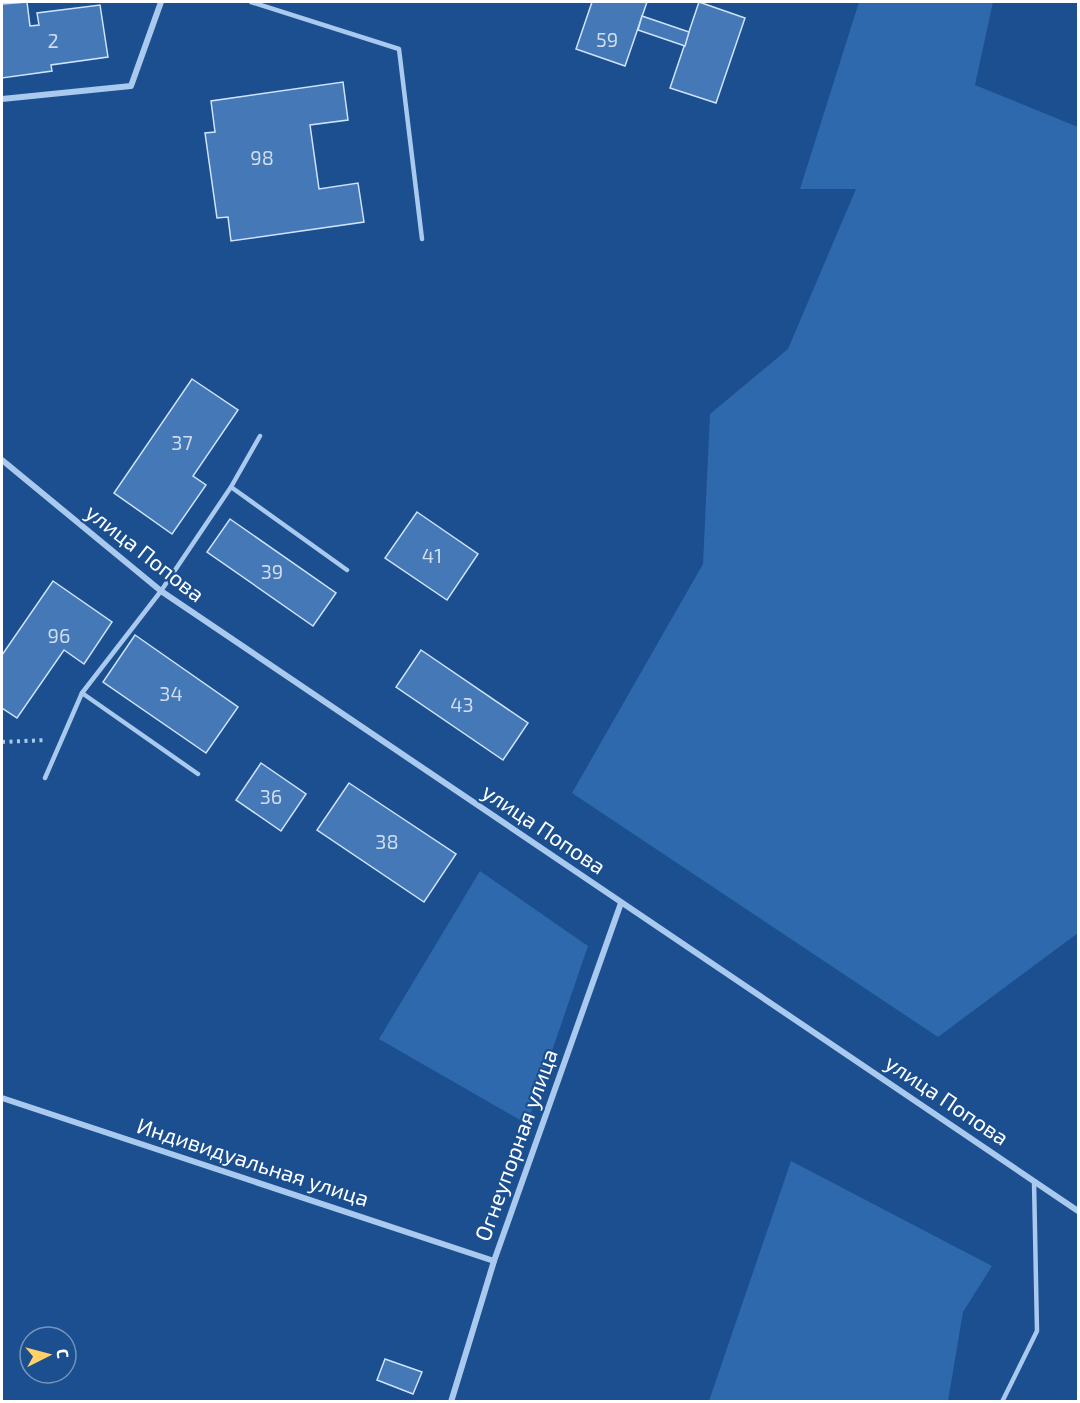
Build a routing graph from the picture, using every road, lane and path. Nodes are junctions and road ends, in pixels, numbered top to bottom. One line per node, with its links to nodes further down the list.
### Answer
1 (161, 2): 3 (street)
2 (251, 2): 4 (lane)
3 (2, 99)
4 (422, 239)
5 (260, 436): 7 (lane)
6 (2, 459): 9 (street, улица Попова)
7 (231, 488): 8 (lane); 9 (lane)
8 (347, 570)
9 (161, 591): 10 (lane); 15 (street, улица Попова)
10 (82, 693): 11 (lane); 13 (lane)
11 (62, 739): 12 (path); 14 (lane)
12 (2, 742)
13 (198, 774)
14 (45, 778)
15 (621, 903): 17 (street, улица Попова); 19 (street, Огнеупорная улица)
16 (2, 1098): 19 (street, Индивидуальная улица)
17 (1034, 1181): 18 (street, улица Попова); 21 (lane)
18 (1078, 1211)
19 (494, 1261): 20 (street, Огнеупорная улица)
20 (451, 1401)
21 (1002, 1401)

